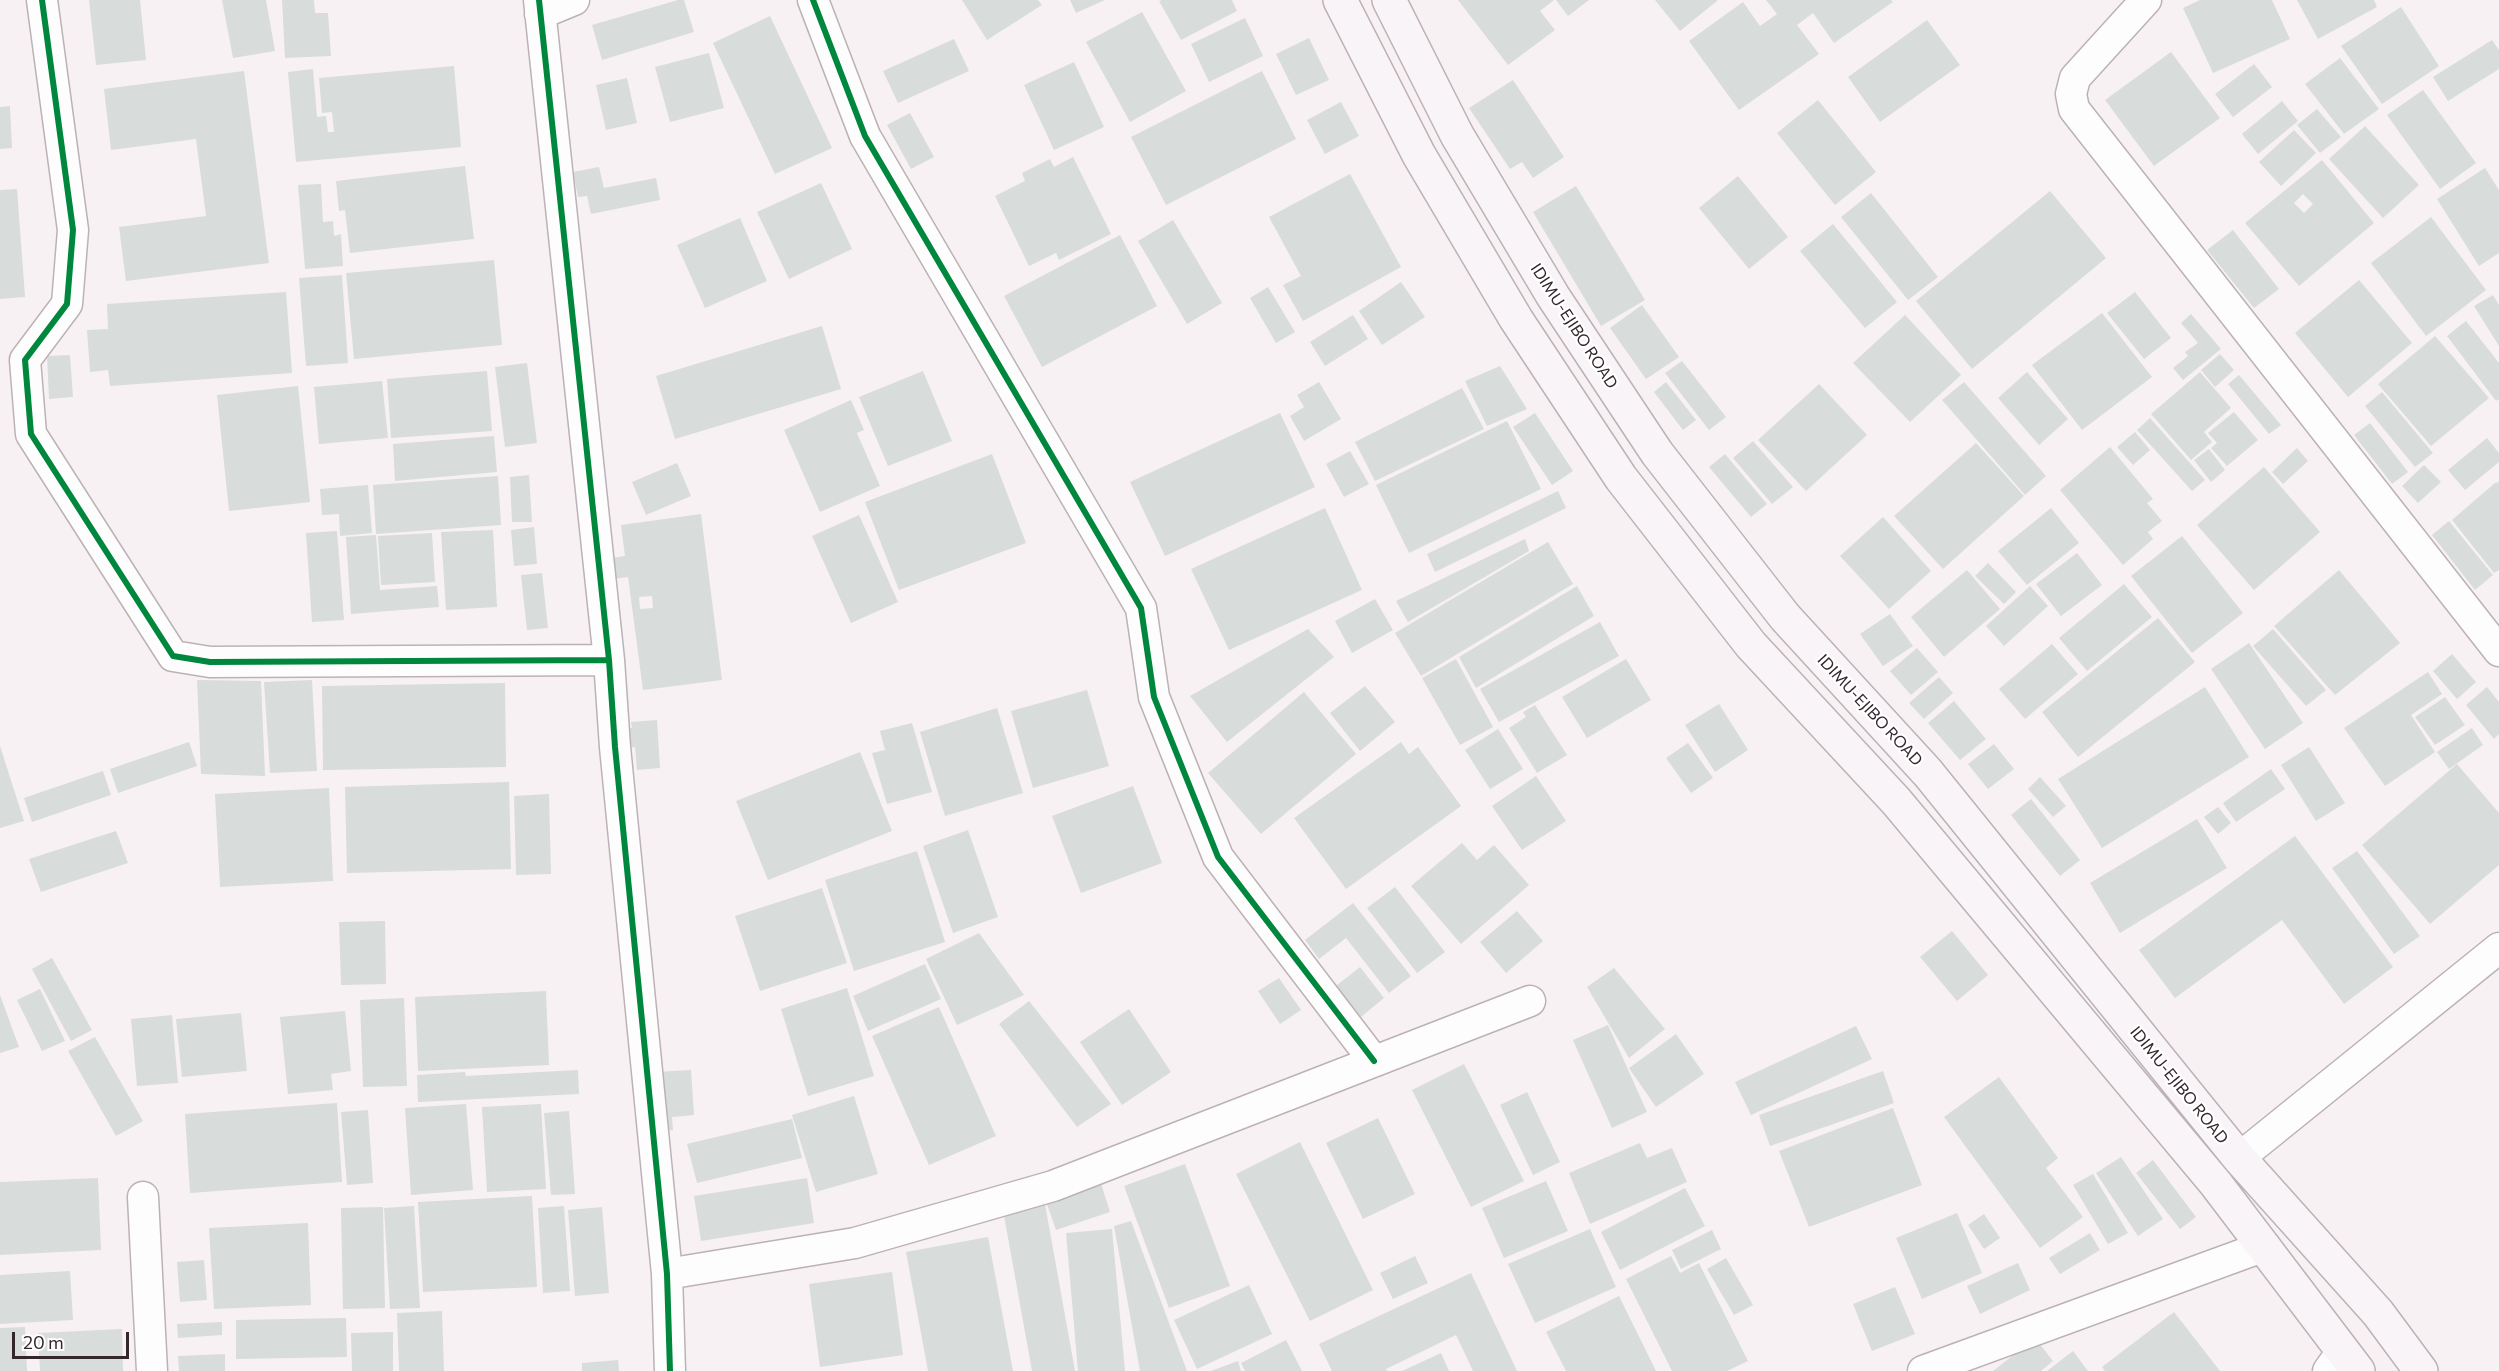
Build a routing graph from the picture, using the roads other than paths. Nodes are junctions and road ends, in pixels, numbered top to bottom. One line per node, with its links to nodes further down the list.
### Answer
1 (42, 0): 9 (street)
2 (574, 0): 7 (street)
3 (813, 0): 12 (street)
4 (1340, 0): 15 (main road, IDIMU-EJIBO ROAD)
5 (1389, 0): 13 (main road, IDIMU-EJIBO ROAD)
6 (2146, 0): 8 (street)
7 (540, 7): 9 (street)
8 (2499, 651)
9 (609, 660): 16 (street)
10 (2499, 948): 13 (street)
11 (1530, 1001): 12 (street)
12 (1374, 1061): 16 (street)
13 (2238, 1158): 21 (main road, IDIMU-EJIBO ROAD)
14 (143, 1197): 18 (street)
15 (2265, 1246): 17 (main road, IDIMU-EJIBO ROAD); 20 (street)
16 (667, 1274): 19 (street)
17 (2343, 1364)
18 (152, 1371)
19 (670, 1371)
20 (1923, 1371)
21 (2421, 1371)

